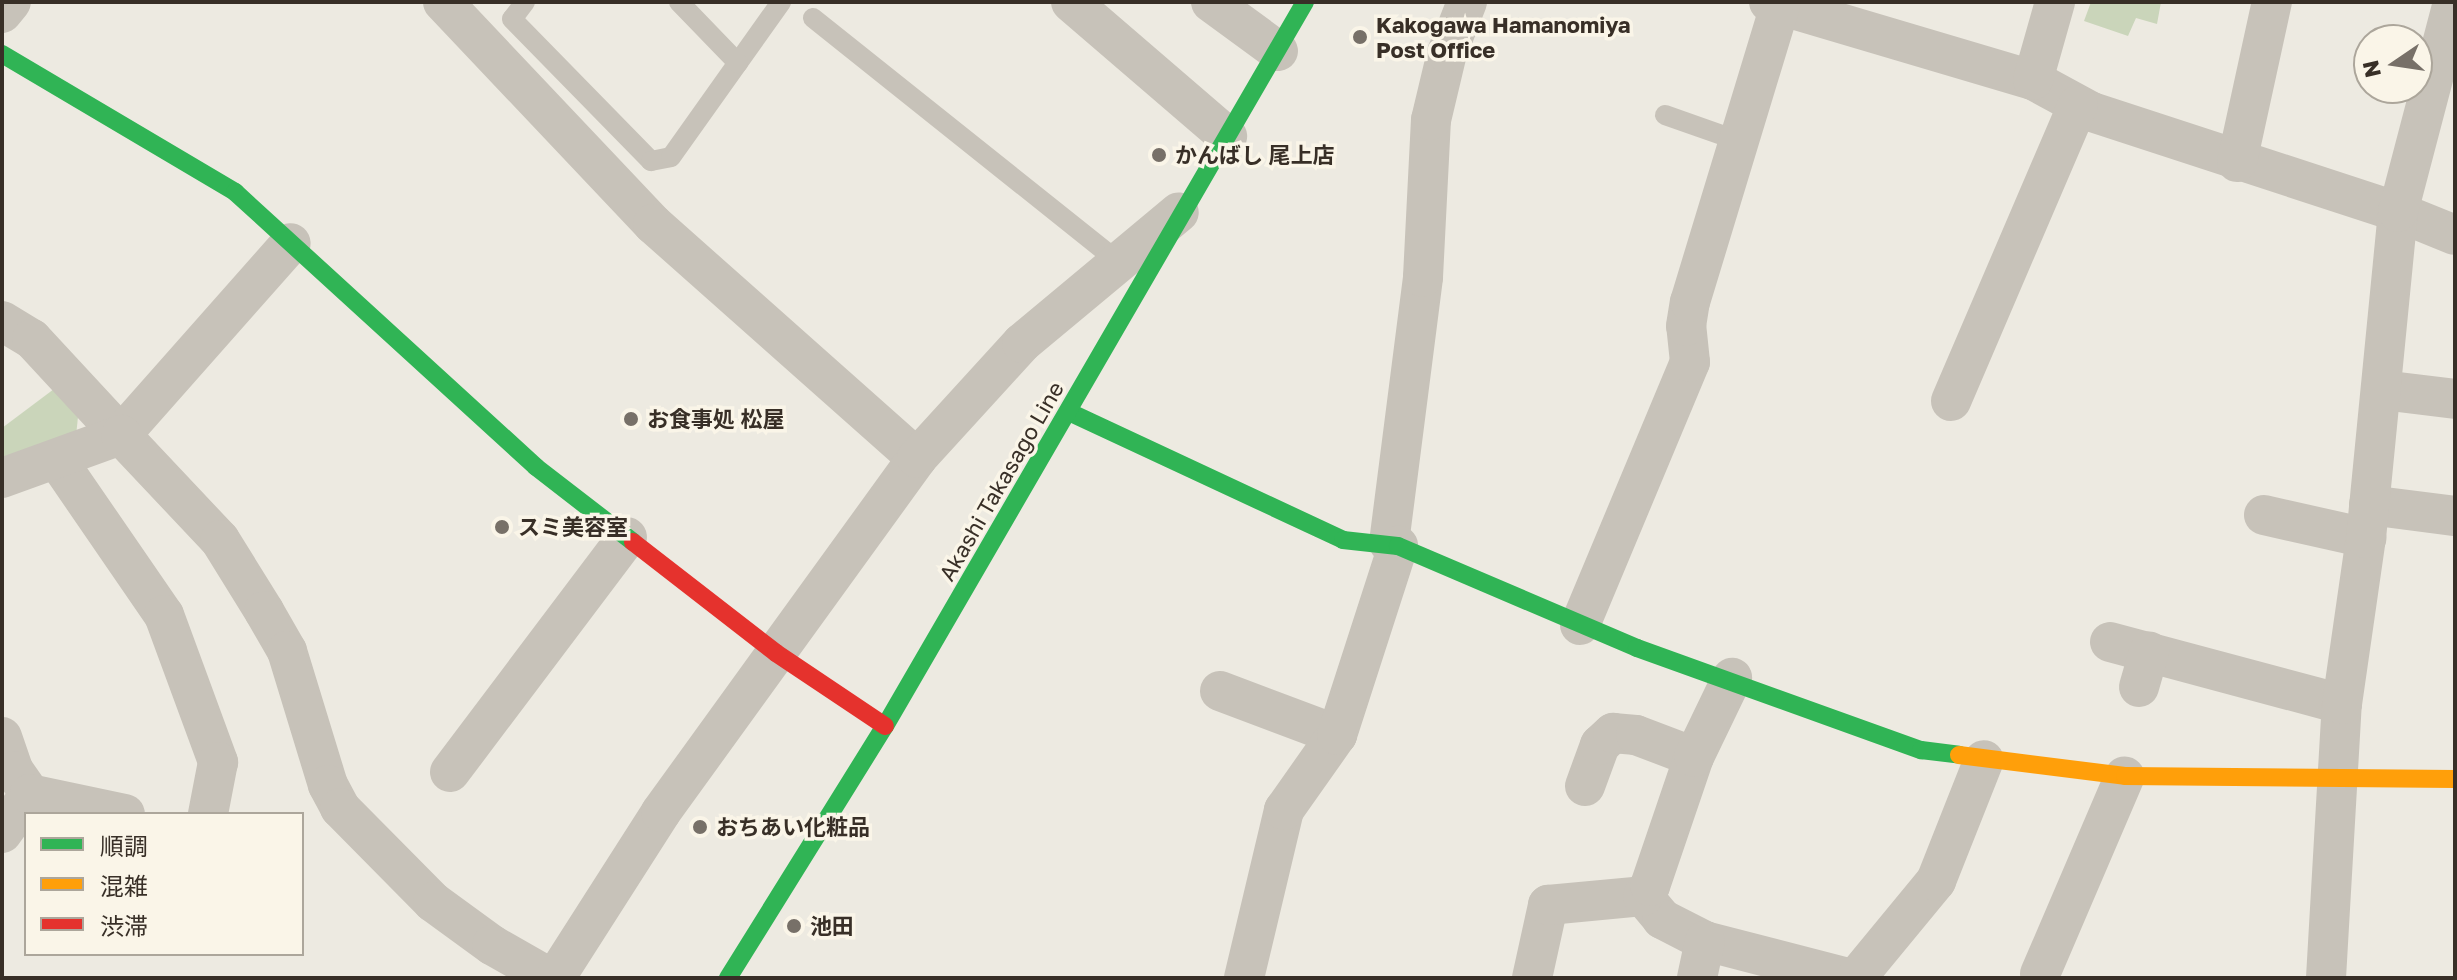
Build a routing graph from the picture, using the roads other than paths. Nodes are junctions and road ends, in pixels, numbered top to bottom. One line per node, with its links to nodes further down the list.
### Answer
1 (11, 2): 14 (street)
2 (443, 2): 35 (street)
3 (525, 2): 18 (lane)
4 (679, 2): 18 (lane)
5 (781, 2): 18 (lane)
6 (1071, 2): 22 (street)
7 (1211, 2): 16 (street)
8 (1305, 2): 16 (street, Akashi Takasago Line)
9 (1467, 2): 42 (street)
10 (2055, 2): 19 (street)
11 (2272, 2): 24 (street)
12 (2453, 2): 26 (street)
13 (1774, 4): 19 (street); 23 (street)
14 (2, 13)
15 (813, 18): 28 (lane)
16 (1278, 51): 22 (street, Akashi Takasago Line)
17 (2, 54): 27 (street)
18 (738, 63)
19 (2033, 80): 20 (street)
20 (2078, 105): 24 (street); 32 (street)
21 (1665, 115): 23 (lane)
22 (1227, 136): 25 (street, Akashi Takasago Line)
23 (1739, 141): 43 (street)
24 (2237, 162): 26 (street)
25 (1188, 204): 28 (street); 33 (street, Akashi Takasago Line)
26 (2420, 221): 30 (street)
27 (291, 243): 34 (street); 41 (street)
28 (1119, 262): 35 (street)
29 (2, 321): 34 (street)
30 (2390, 391): 31 (street); 38 (street)
31 (2455, 399)
32 (1951, 401)
33 (1069, 412): 42 (street); 49 (street, Akashi Takasago Line)
34 (121, 435): 36 (street); 66 (street)
35 (917, 458): 45 (street)
36 (58, 461): 37 (street); 61 (street)
37 (2, 478)
38 (2375, 514): 39 (street); 40 (street); 48 (street)
39 (2264, 515)
40 (2455, 516)
41 (627, 537): 45 (street); 54 (street)
42 (1393, 545): 43 (street); 50 (street)
43 (1580, 625): 46 (street)
44 (2110, 642): 48 (street)
45 (776, 653): 49 (street); 66 (street)
46 (1732, 678): 52 (street); 53 (street)
47 (1220, 691): 50 (street)
48 (2342, 704): 55 (street)
49 (885, 726): 67 (street, Akashi Takasago Line)
50 (1337, 735): 68 (street)
51 (2, 737): 59 (street)
52 (1694, 757): 58 (street); 63 (street)
53 (1984, 760): 56 (street); 71 (street)
54 (450, 772)
55 (2336, 774): 56 (street); 57 (street); 72 (street)
56 (2125, 776): 65 (street)
57 (2455, 779)
58 (1585, 786)
59 (30, 794): 60 (street); 62 (street)
60 (116, 812)
61 (208, 812)
62 (2, 833)
63 (1643, 896): 64 (street); 69 (street)
64 (1701, 959): 70 (street)
65 (2040, 974)
66 (552, 978)
67 (728, 978)
68 (1244, 978)
69 (1532, 978)
70 (1848, 978)
71 (1856, 978)
72 (2326, 978)

